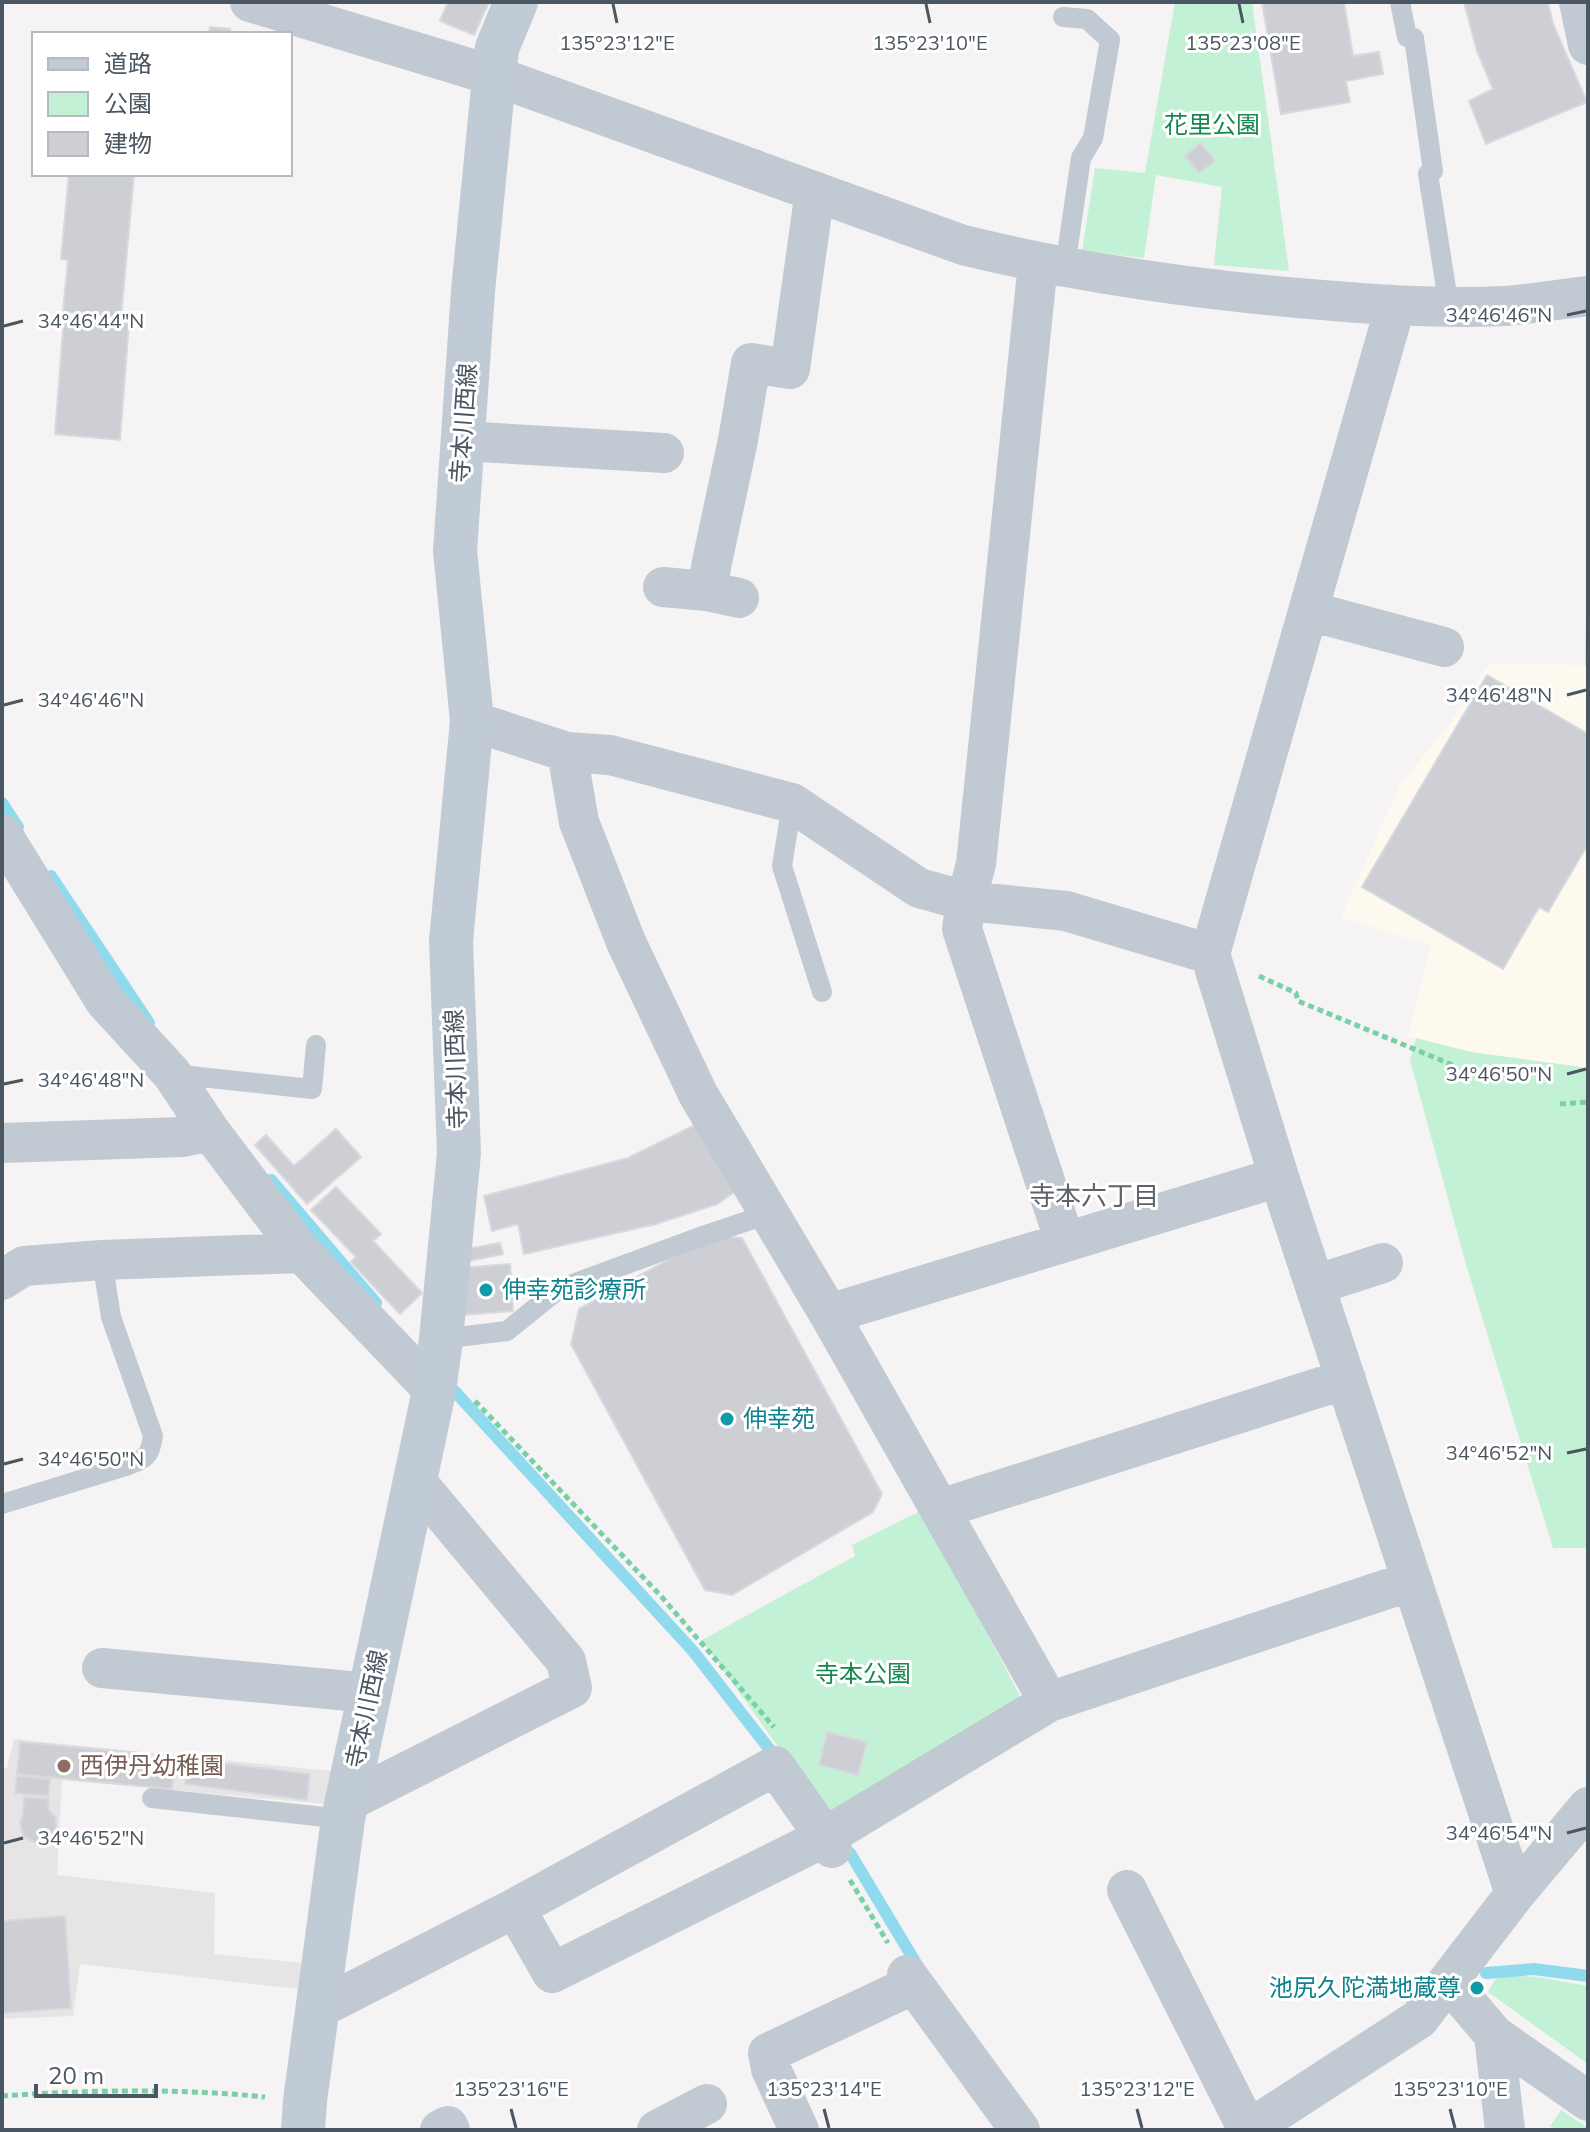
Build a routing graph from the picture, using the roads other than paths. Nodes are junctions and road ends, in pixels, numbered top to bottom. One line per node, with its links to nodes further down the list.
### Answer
1 (250, 2): 7 (street)
2 (516, 2): 7 (main road, 寺本川西線)
3 (1400, 2): 12 (lane)
4 (1579, 2): 6 (street)
5 (1063, 17): 9 (lane)
6 (1588, 45)
7 (495, 76): 8 (street); 13 (main road, 寺本川西線)
8 (815, 191): 9 (street); 15 (street)
9 (1051, 265): 11 (street); 23 (street)
10 (1588, 296): 12 (street)
11 (1395, 307): 12 (street); 16 (street)
12 (1449, 307)
13 (463, 441): 14 (street); 18 (main road, 寺本川西線)
14 (664, 453)
15 (663, 587)
16 (1309, 611): 17 (street); 24 (street)
17 (1444, 647)
18 (472, 721): 19 (street); 39 (main road, 寺本川西線)
19 (567, 752): 20 (street); 31 (street)
20 (792, 803): 23 (street); 25 (lane)
21 (2, 834): 22 (street)
22 (15, 885): 27 (street)
23 (966, 901): 24 (street); 32 (street)
24 (1210, 954): 30 (street)
25 (822, 992)
26 (316, 1045): 27 (lane)
27 (172, 1074): 28 (street)
28 (210, 1131): 29 (street); 33 (street)
29 (2, 1143)
30 (1279, 1177): 32 (street); 37 (street)
31 (768, 1214): 38 (street); 39 (lane)
32 (1065, 1242): 38 (street)
33 (302, 1253): 34 (street); 39 (street)
34 (102, 1260): 36 (street); 42 (lane)
35 (1383, 1263): 37 (street)
36 (2, 1280)
37 (1315, 1285): 40 (street)
38 (829, 1314): 43 (street)
39 (438, 1364): 41 (main road, 寺本川西線)
40 (1346, 1379): 43 (street); 44 (street)
41 (415, 1480): 46 (main road, 寺本川西線); 50 (street)
42 (2, 1504)
43 (940, 1509): 47 (street)
44 (1411, 1581): 47 (street); 53 (street)
45 (102, 1668): 46 (street)
46 (371, 1693): 50 (main road, 寺本川西線)
47 (1049, 1702): 51 (street)
48 (152, 1798): 50 (lane)
49 (1588, 1807): 53 (street)
50 (345, 1810): 56 (main road, 寺本川西線)
51 (828, 1842): 54 (street); 54 (street)
52 (1127, 1890): 66 (street)
53 (1515, 1894): 55 (street)
54 (515, 1908): 56 (street)
55 (1449, 1982): 57 (street); 66 (street)
56 (318, 2009): 60 (main road, 寺本川西線)
57 (1494, 2035): 58 (street); 67 (street)
58 (1588, 2101)
59 (707, 2104): 63 (street)
60 (304, 2116)
61 (440, 2130): 62 (street)
62 (450, 2130)
63 (657, 2130)
64 (799, 2130): 65 (street)
65 (1020, 2130)
66 (1248, 2130)
67 (1505, 2130)

